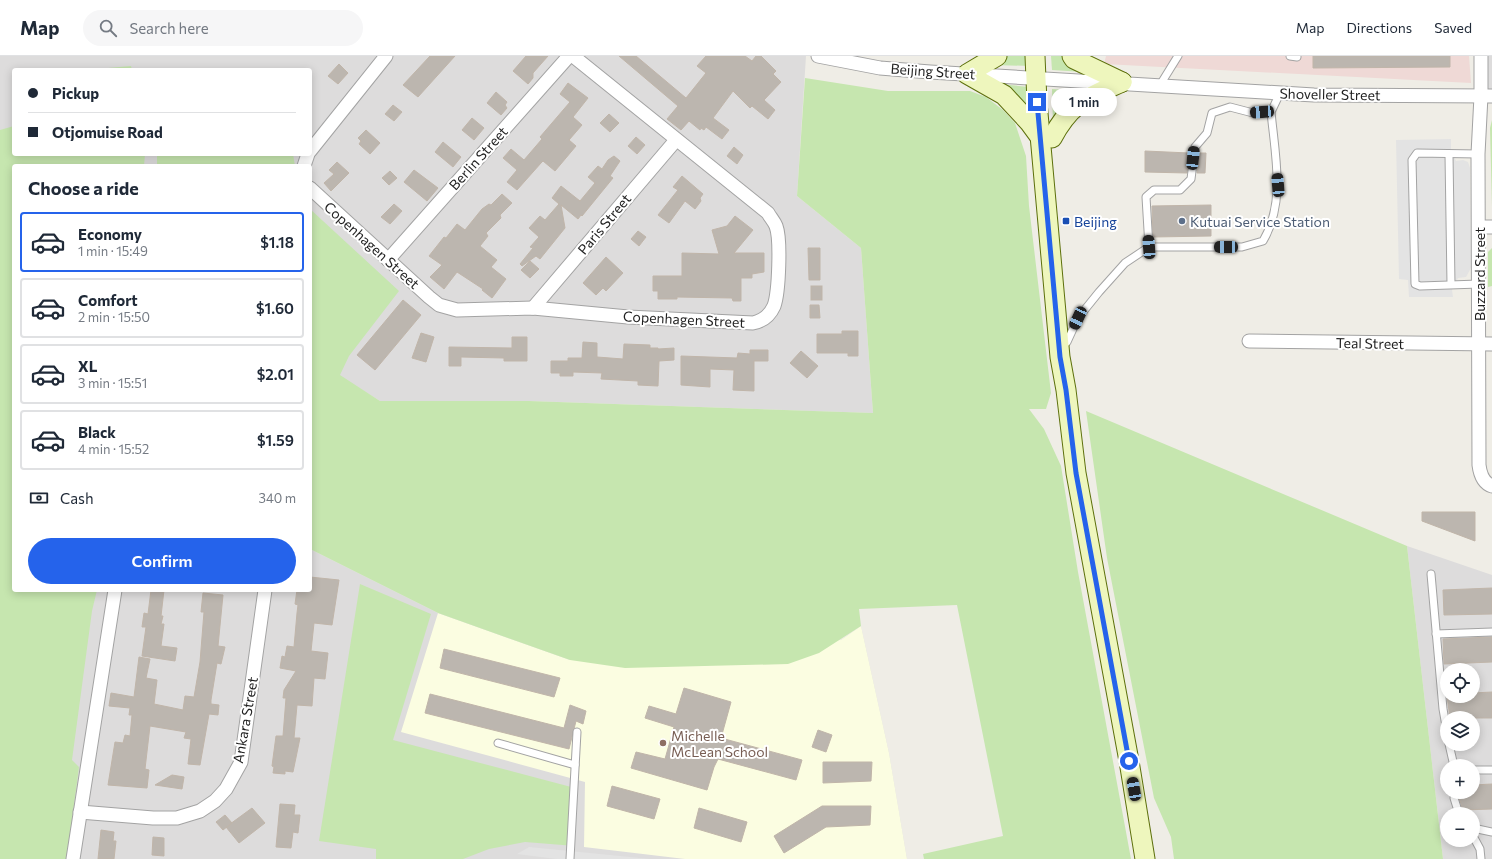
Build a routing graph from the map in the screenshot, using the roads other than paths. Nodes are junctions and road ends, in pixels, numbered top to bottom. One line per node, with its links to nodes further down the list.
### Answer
1 (386, 56): 20 (street)
2 (569, 56): 26 (street, Berlin Street)
3 (573, 56): 19 (street, Copenhagen Street)
4 (818, 56): 11 (street, Beijing Street)
5 (997, 56): 11 (main road)
6 (1035, 56): 12 (main road)
7 (1048, 56): 12 (main road)
8 (1072, 56): 13 (main road)
9 (1178, 56): 14 (lane)
10 (1481, 56): 16 (street, Buzzard Street)
11 (967, 74): 12 (street, Beijing Street); 18 (main road)
12 (1042, 78): 13 (street, Shoveller Street); 18 (main road)
13 (1122, 82): 14 (street, Shoveller Street); 18 (main road)
14 (1160, 85): 15 (street, Shoveller Street)
15 (1280, 93): 16 (street, Shoveller Street); 17 (lane)
16 (1487, 96): 21 (street, Buzzard Street)
17 (1271, 112): 25 (lane); 25 (lane)
18 (1046, 137): 31 (main road); 33 (main road)
19 (676, 140): 29 (street, Paris Street); 29 (street, Copenhagen Street)
20 (312, 148)
21 (1478, 154): 22 (lane); 24 (street, Buzzard Street)
22 (1450, 155): 27 (lane); 27 (lane)
23 (312, 190): 26 (street, Copenhagen Street)
24 (1486, 227): 28 (street, Buzzard Street)
25 (1149, 247): 31 (lane)
26 (388, 260): 29 (street, Copenhagen Street)
27 (1451, 284): 28 (lane)
28 (1479, 284): 32 (street, Buzzard Street)
29 (533, 308)
30 (1248, 341): 32 (street, Teal Street)
31 (1067, 342): 33 (main road)
32 (1486, 344): 34 (street, Buzzard Street)
33 (1066, 390): 48 (main road)
34 (1492, 486)
35 (1431, 574): 39 (lane)
36 (115, 592): 46 (street)
37 (265, 592): 46 (street, Ankara Street)
38 (1492, 632): 39 (lane)
39 (1436, 634): 40 (lane)
40 (1443, 711)
41 (576, 732): 43 (lane)
42 (498, 743): 43 (lane)
43 (575, 764): 52 (lane)
44 (1480, 770): 45 (lane)
45 (1492, 770)
46 (80, 812): 51 (street)
47 (1480, 829): 49 (lane)
48 (1142, 830): 53 (main road); 54 (main road)
49 (1492, 832)
50 (1479, 847): 55 (lane)
51 (73, 859)
52 (570, 859)
53 (1145, 859)
54 (1152, 859)
55 (1481, 859)

